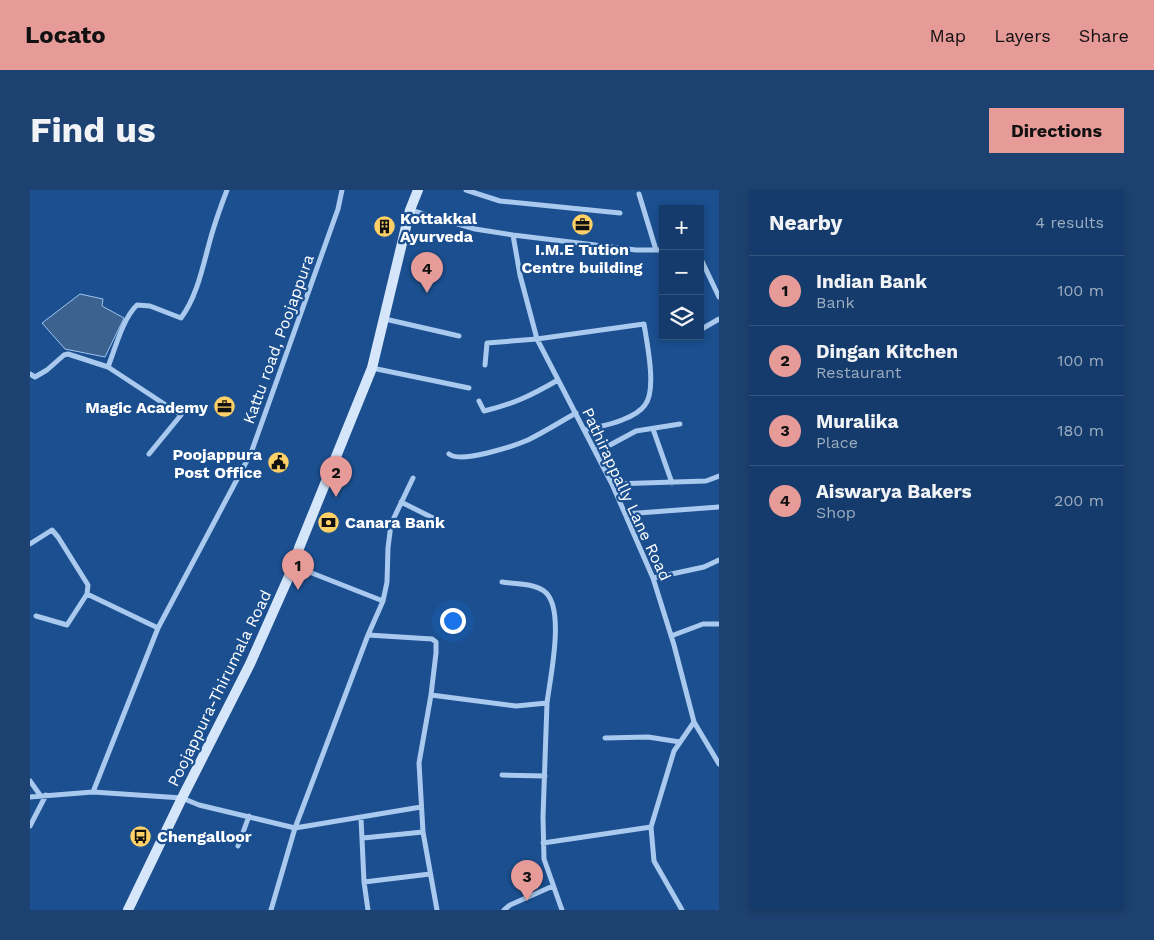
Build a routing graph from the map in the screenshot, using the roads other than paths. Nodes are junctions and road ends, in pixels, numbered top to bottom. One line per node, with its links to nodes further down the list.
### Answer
1 (227, 190): 18 (street)
2 (342, 190): 48 (street, Kattu road, Poojappura)
3 (418, 190): 6 (main road, Poojappura-Thirumala Road)
4 (466, 190): 7 (street)
5 (639, 194): 9 (street)
6 (410, 210): 8 (street); 12 (main road, Poojappura-Thirumala Road)
7 (620, 213)
8 (513, 235): 9 (street); 16 (street, Pathirappally Lane Road)
9 (656, 250)
10 (704, 265): 11 (street)
11 (719, 297)
12 (385, 319): 15 (street); 19 (main road, Poojappura-Thirumala Road)
13 (719, 319): 14 (street)
14 (704, 328)
15 (459, 336)
16 (537, 339): 17 (street); 21 (street, Pathirappally Lane Road); 27 (street)
17 (485, 365)
18 (108, 367): 20 (street); 29 (street)
19 (372, 368): 22 (street); 41 (main road, Poojappura-Thirumala Road)
20 (30, 374)
21 (558, 380): 23 (street); 24 (street, Pathirappally Lane Road)
22 (469, 388)
23 (479, 401)
24 (576, 413): 27 (street, Pathirappally Lane Road); 30 (street)
25 (680, 424): 26 (street)
26 (653, 429): 28 (street); 33 (street)
27 (585, 430): 28 (street, Pathirappally Lane Road)
28 (595, 450): 34 (street, Pathirappally Lane Road)
29 (149, 454)
30 (449, 454)
31 (719, 476): 33 (street)
32 (413, 478): 35 (street)
33 (672, 483): 34 (street)
34 (612, 484): 37 (street, Pathirappally Lane Road)
35 (401, 502): 38 (street); 45 (street)
36 (719, 507): 37 (street)
37 (624, 514): 42 (street, Pathirappally Lane Road)
38 (439, 521)
39 (30, 544): 44 (street)
40 (719, 560): 42 (street)
41 (294, 566): 45 (street); 63 (main road, Poojappura-Thirumala Road)
42 (653, 578): 50 (street, Pathirappally Lane Road)
43 (502, 582): 52 (street)
44 (87, 594): 46 (street); 48 (street)
45 (383, 601): 49 (street)
46 (36, 616)
47 (719, 624): 50 (street)
48 (158, 628): 60 (street, Kattu road, Poojappura)
49 (368, 635): 51 (street); 69 (street)
50 (672, 636): 53 (street, Pathirappally Lane Road)
51 (431, 695): 52 (street); 64 (street)
52 (546, 703): 58 (street)
53 (694, 722): 55 (street); 56 (street, Pathirappally Lane Road)
54 (605, 738): 55 (street)
55 (680, 742): 68 (street)
56 (719, 764)
57 (502, 775): 58 (street)
58 (545, 776): 72 (street)
59 (30, 781): 61 (street)
60 (93, 792): 61 (street); 63 (street)
61 (43, 795): 62 (street); 67 (street)
62 (30, 797)
63 (182, 798): 65 (street); 77 (main road, Poojappura-Thirumala Road)
64 (421, 807): 66 (street); 70 (street)
65 (249, 816): 69 (street); 73 (street)
66 (361, 818): 69 (street); 71 (street)
67 (30, 826)
68 (651, 827): 72 (street); 83 (street)
69 (295, 828): 78 (street)
70 (423, 832): 71 (street); 74 (street)
71 (363, 838): 75 (street)
72 (543, 843): 76 (street)
73 (238, 846)
74 (430, 874): 75 (street); 80 (street)
75 (364, 882): 79 (street)
76 (553, 886): 81 (street); 82 (street)
77 (128, 910)
78 (271, 910)
79 (368, 910)
80 (438, 910)
81 (504, 910)
82 (562, 910)
83 (682, 910)

